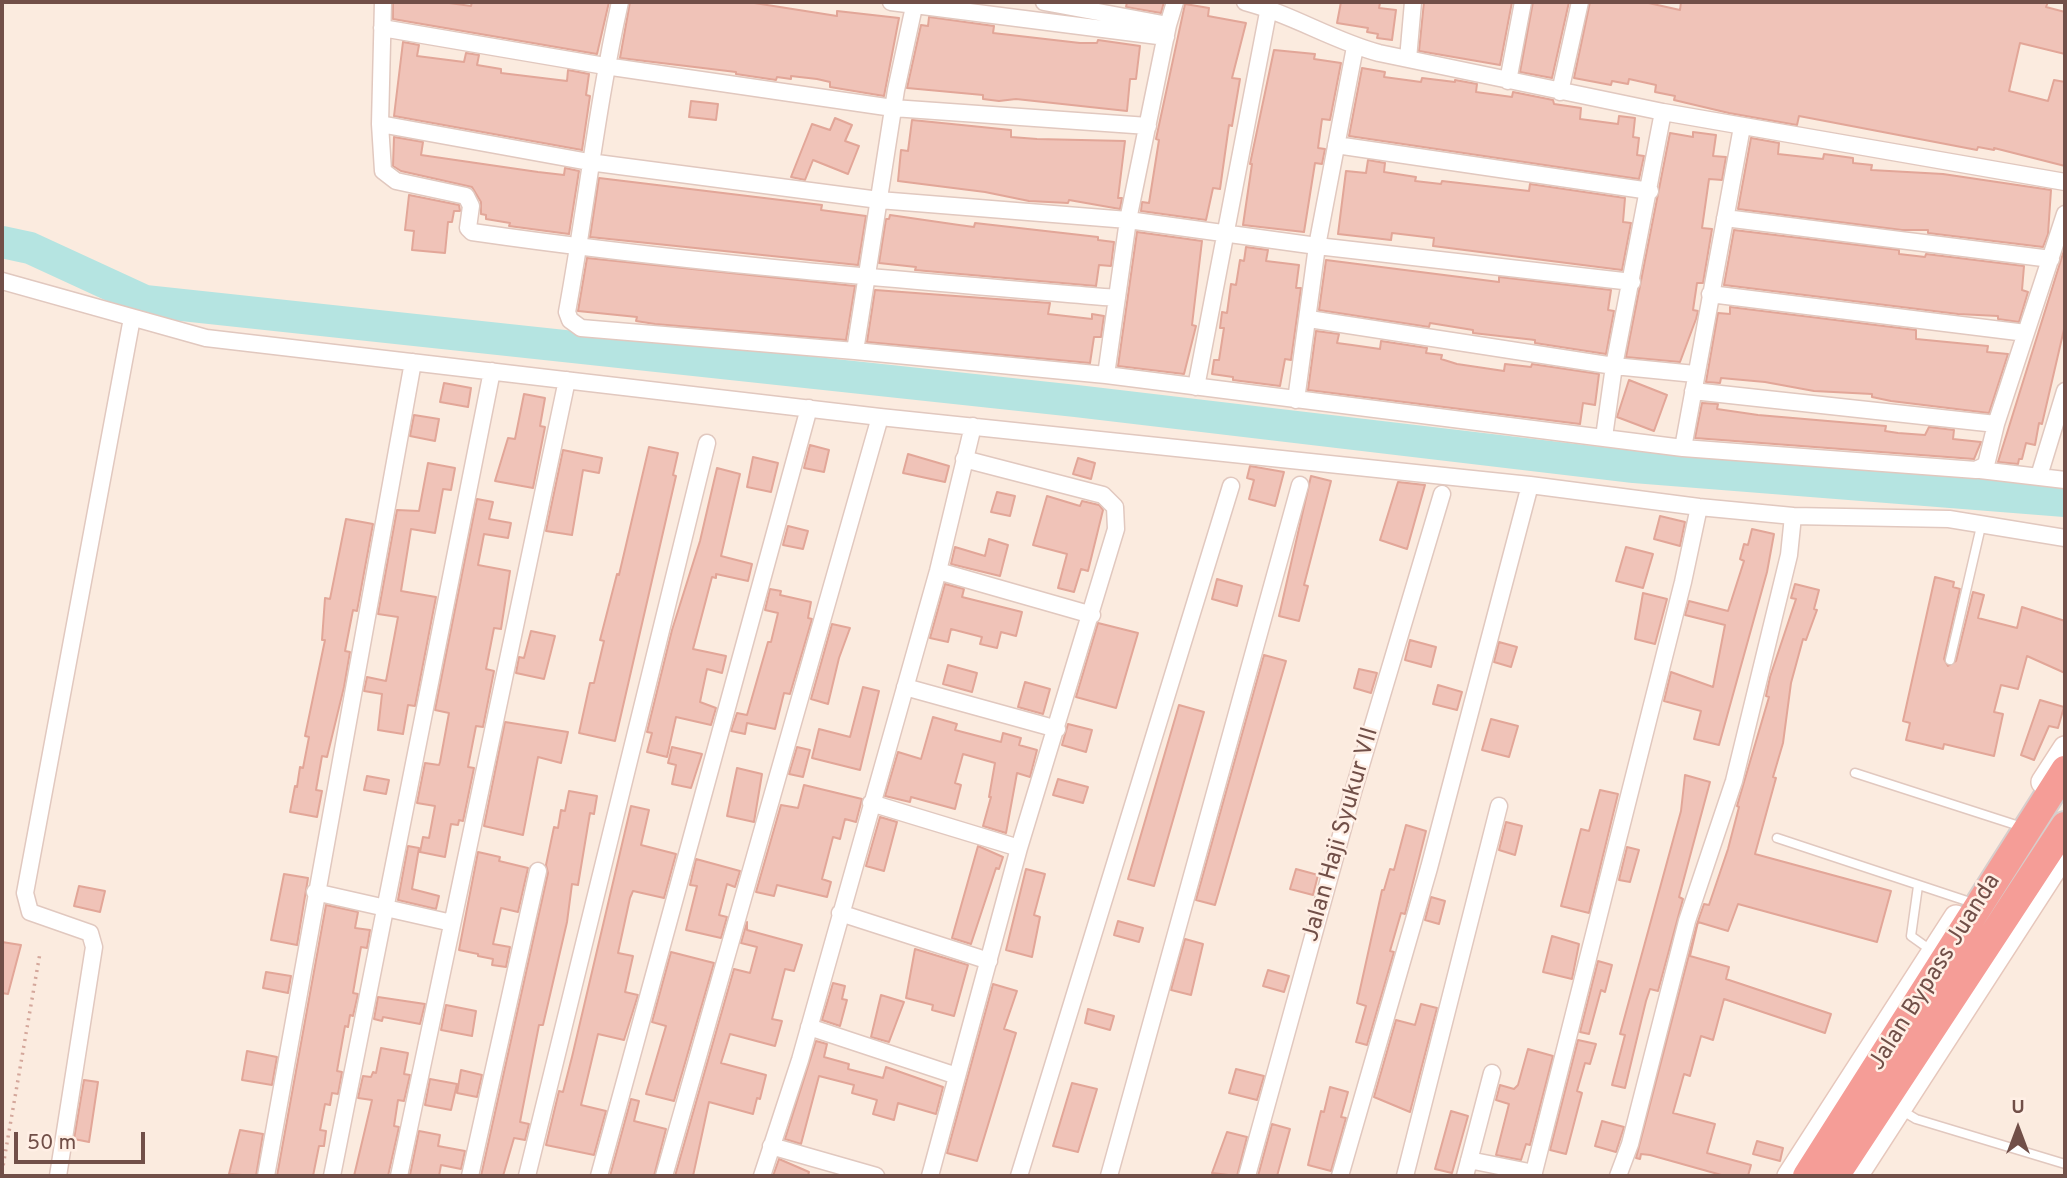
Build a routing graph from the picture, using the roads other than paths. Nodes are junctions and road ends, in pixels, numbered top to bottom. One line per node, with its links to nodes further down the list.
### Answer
1 (383, 2): 12 (street)
2 (620, 2): 16 (street)
3 (891, 2): 10 (street)
4 (1044, 2): 13 (street)
5 (1175, 2): 13 (street)
6 (1245, 2): 11 (street)
7 (1413, 2): 15 (street)
8 (1523, 2): 17 (street)
9 (1580, 2): 18 (street)
10 (915, 3): 13 (street); 19 (street)
11 (1269, 5): 14 (street); 32 (street)
12 (382, 27): 16 (street); 21 (street)
13 (1167, 31): 22 (street)
14 (1355, 47): 15 (street); 24 (street)
15 (1408, 60): 17 (street)
16 (606, 66): 19 (street); 25 (street)
17 (1508, 81): 18 (street)
18 (1560, 92): 20 (street)
19 (893, 108): 22 (street); 28 (street)
20 (1663, 112): 23 (street); 27 (street)
21 (380, 124): 25 (street); 34 (street)
22 (1148, 126): 31 (street)
23 (1742, 127): 26 (street); 30 (street)
24 (1336, 145): 27 (street); 33 (street)
25 (589, 162): 28 (street); 34 (street)
26 (2065, 182)
27 (1650, 191): 38 (street)
28 (879, 200): 31 (street); 36 (street)
29 (2065, 214): 35 (street)
30 (1725, 218): 35 (street); 39 (street)
31 (1128, 220): 32 (street); 40 (street)
32 (1226, 234): 33 (street); 51 (street)
33 (1317, 246): 38 (street); 42 (street)
34 (579, 248): 36 (street); 44 (street)
35 (2051, 259): 43 (street)
36 (869, 278): 40 (street); 44 (street)
37 (2, 281): 41 (street)
38 (1632, 282): 46 (street)
39 (1710, 294): 43 (street); 48 (street)
40 (1117, 298): 49 (street)
41 (132, 318): 45 (street); 108 (street)
42 (1309, 318): 46 (street); 54 (street)
43 (2026, 333): 57 (street)
44 (855, 351): 49 (street)
45 (413, 362): 47 (street); 91 (street)
46 (1615, 366): 48 (street); 59 (street)
47 (492, 371): 50 (street); 93 (street)
48 (1695, 374): 52 (street)
49 (1106, 375): 51 (street)
50 (567, 380): 55 (street); 95 (street)
51 (1196, 387): 54 (street)
52 (1693, 391): 57 (street); 61 (street)
53 (2065, 391): 64 (street)
54 (1296, 400): 59 (street)
55 (808, 408): 56 (street); 114 (street)
56 (880, 417): 58 (street); 115 (street)
57 (1996, 425): 63 (street)
58 (973, 426): 62 (street); 67 (street)
59 (1604, 437): 61 (street)
60 (707, 443): 113 (street)
61 (1683, 448): 63 (street)
62 (964, 459): 74 (street); 75 (street)
63 (1980, 470): 64 (street)
64 (2039, 476): 65 (street)
65 (2065, 480)
66 (1300, 485): 120 (street)
67 (1530, 485): 70 (street); 122 (street)
68 (1231, 486): 119 (street)
69 (1442, 494): 121 (street, Jalan Haji Syukur VII)
70 (1699, 507): 71 (street); 107 (street)
71 (1793, 516): 72 (street); 124 (street)
72 (1982, 522): 73 (street); 76 (lane)
73 (2065, 538)
74 (938, 571): 75 (street); 77 (street)
75 (1091, 615): 78 (street)
76 (1950, 660)
77 (905, 687): 78 (street); 82 (street)
78 (1056, 729): 87 (street)
79 (2065, 748): 84 (street)
80 (2065, 770): 96 (highway, Jalan Bypass Juanda)
81 (1855, 773): 84 (lane)
82 (871, 803): 87 (street); 94 (street)
83 (1499, 806): 123 (street)
84 (2016, 825): 92 (street)
85 (2065, 826): 100 (highway, Jalan Bypass Juanda)
86 (1777, 838): 90 (lane)
87 (1019, 848): 97 (street)
88 (2064, 859): 100 (street)
89 (538, 871): 112 (street)
90 (1918, 886): 92 (lane); 96 (lane)
91 (315, 892): 93 (street); 109 (street)
92 (1967, 901): 96 (street)
93 (386, 906): 95 (street); 110 (street)
94 (840, 914): 97 (street); 98 (street)
95 (452, 923): 111 (street)
96 (1939, 955): 99 (highway, Jalan Bypass Juanda)
97 (989, 961): 102 (street)
98 (808, 1027): 102 (street); 104 (street)
99 (1890, 1032): 125 (street); 126 (highway, Jalan Bypass Juanda)
100 (1917, 1067): 103 (street); 127 (highway, Jalan Bypass Juanda)
101 (1492, 1073): 106 (street)
102 (957, 1076): 118 (street)
103 (1899, 1108): 105 (lane); 128 (street)
104 (771, 1146): 116 (street); 117 (street)
105 (2065, 1164)
106 (1467, 1168): 107 (street)
107 (1534, 1175)
108 (58, 1176)
109 (266, 1176)
110 (331, 1176)
111 (399, 1176)
112 (470, 1176)
113 (527, 1176)
114 (599, 1176)
115 (664, 1176)
116 (762, 1176)
117 (876, 1176)
118 (930, 1176)
119 (1019, 1176)
120 (1109, 1176)
121 (1247, 1176)
122 (1339, 1176)
123 (1405, 1176)
124 (1618, 1176)
125 (1789, 1176)
126 (1807, 1176)
127 (1835, 1176)
128 (1856, 1176)

